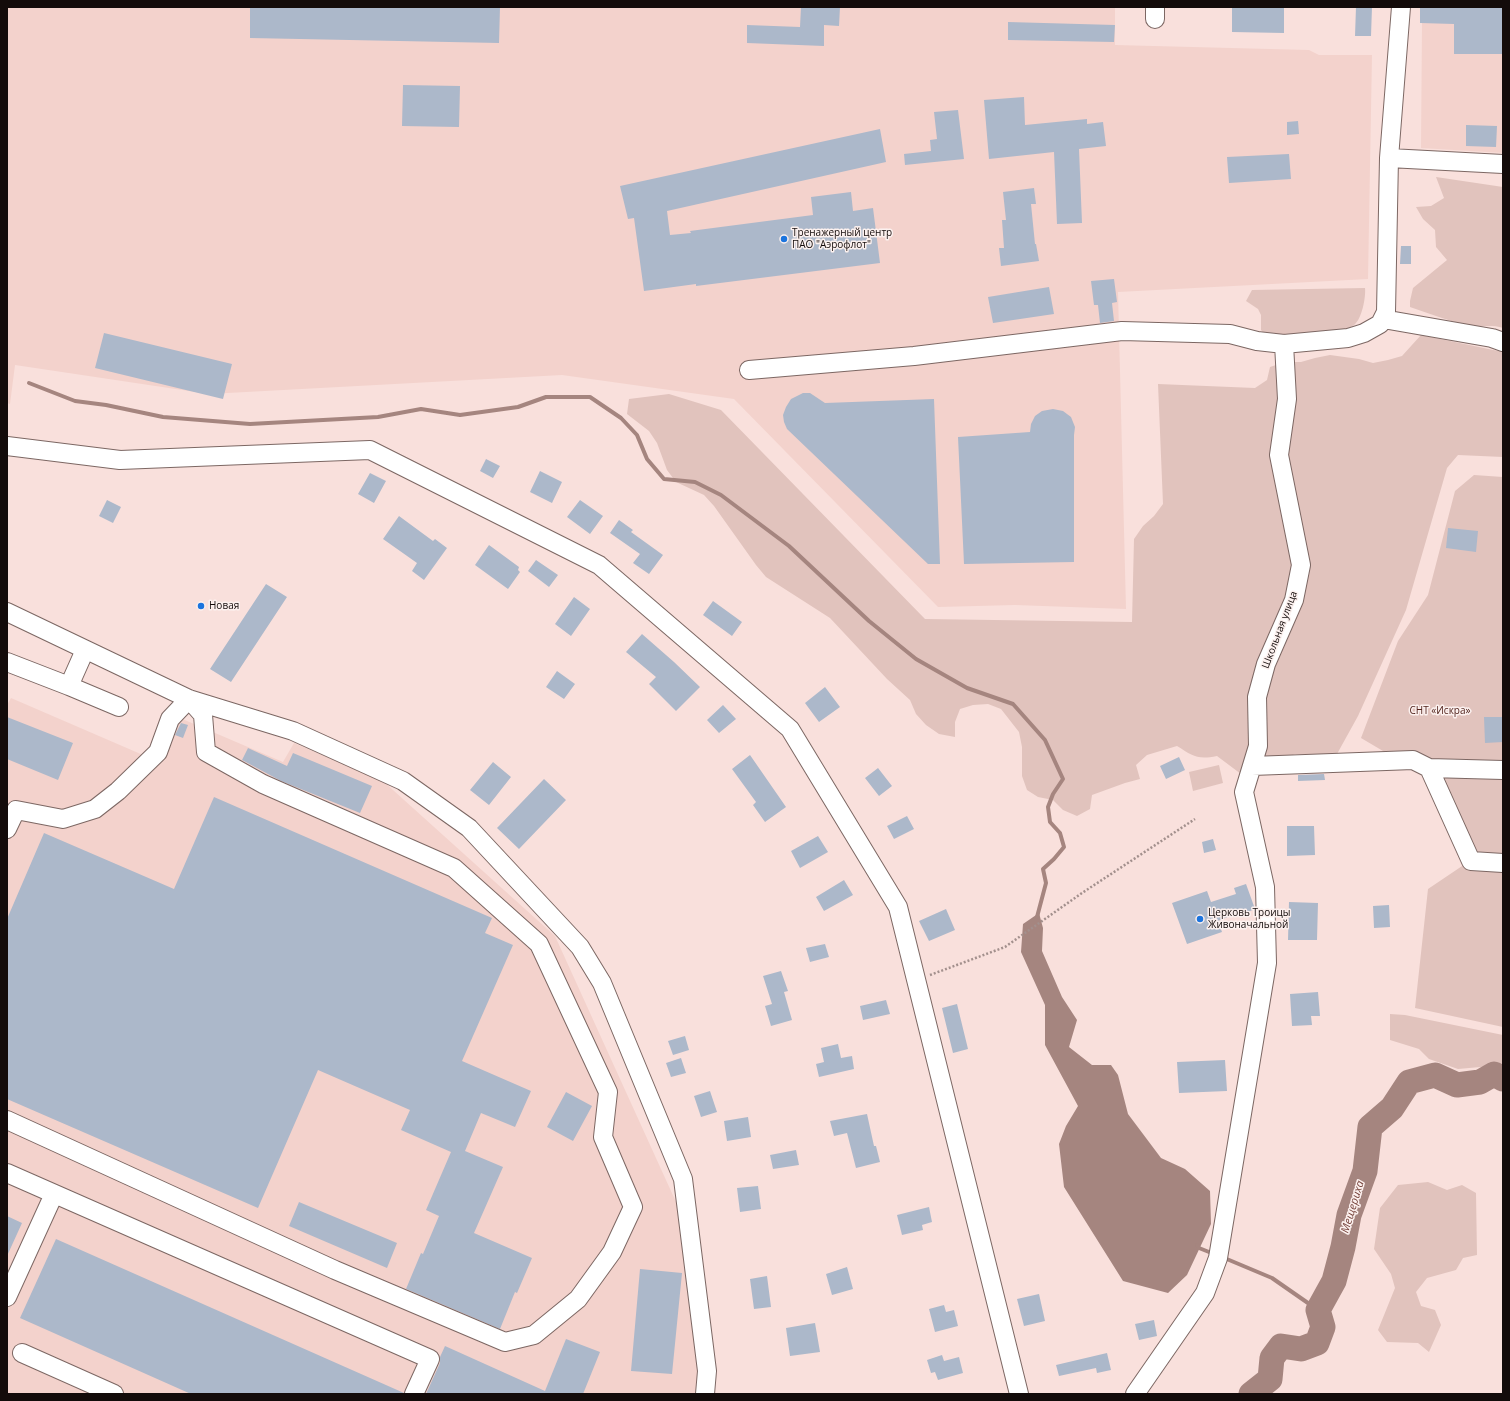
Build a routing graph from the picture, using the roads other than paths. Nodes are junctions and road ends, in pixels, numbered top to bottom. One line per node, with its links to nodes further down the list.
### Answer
1 (1401, 7): 2 (street)
2 (1389, 158): 3 (street); 4 (street)
3 (1503, 164)
4 (1383, 319): 5 (street); 6 (street)
5 (1503, 342)
6 (1284, 344): 7 (street); 15 (street, Школьная улица)
7 (749, 370)
8 (7, 446): 28 (street)
9 (7, 612): 10 (street)
10 (85, 650): 12 (street); 13 (street)
11 (7, 662): 12 (street)
12 (69, 686): 14 (street)
13 (188, 699): 18 (street); 20 (street); 27 (street)
14 (119, 707)
15 (1252, 766): 16 (street); 29 (street, Школьная улица)
16 (1429, 768): 17 (street); 19 (street)
17 (1503, 770)
18 (7, 829)
19 (1503, 864)
20 (7, 1120)
21 (7, 1173): 22 (street)
22 (54, 1194): 23 (street); 26 (street)
23 (7, 1298)
24 (22, 1353): 25 (street)
25 (114, 1394)
26 (414, 1394)
27 (705, 1394)
28 (1019, 1394)
29 (1134, 1394)

